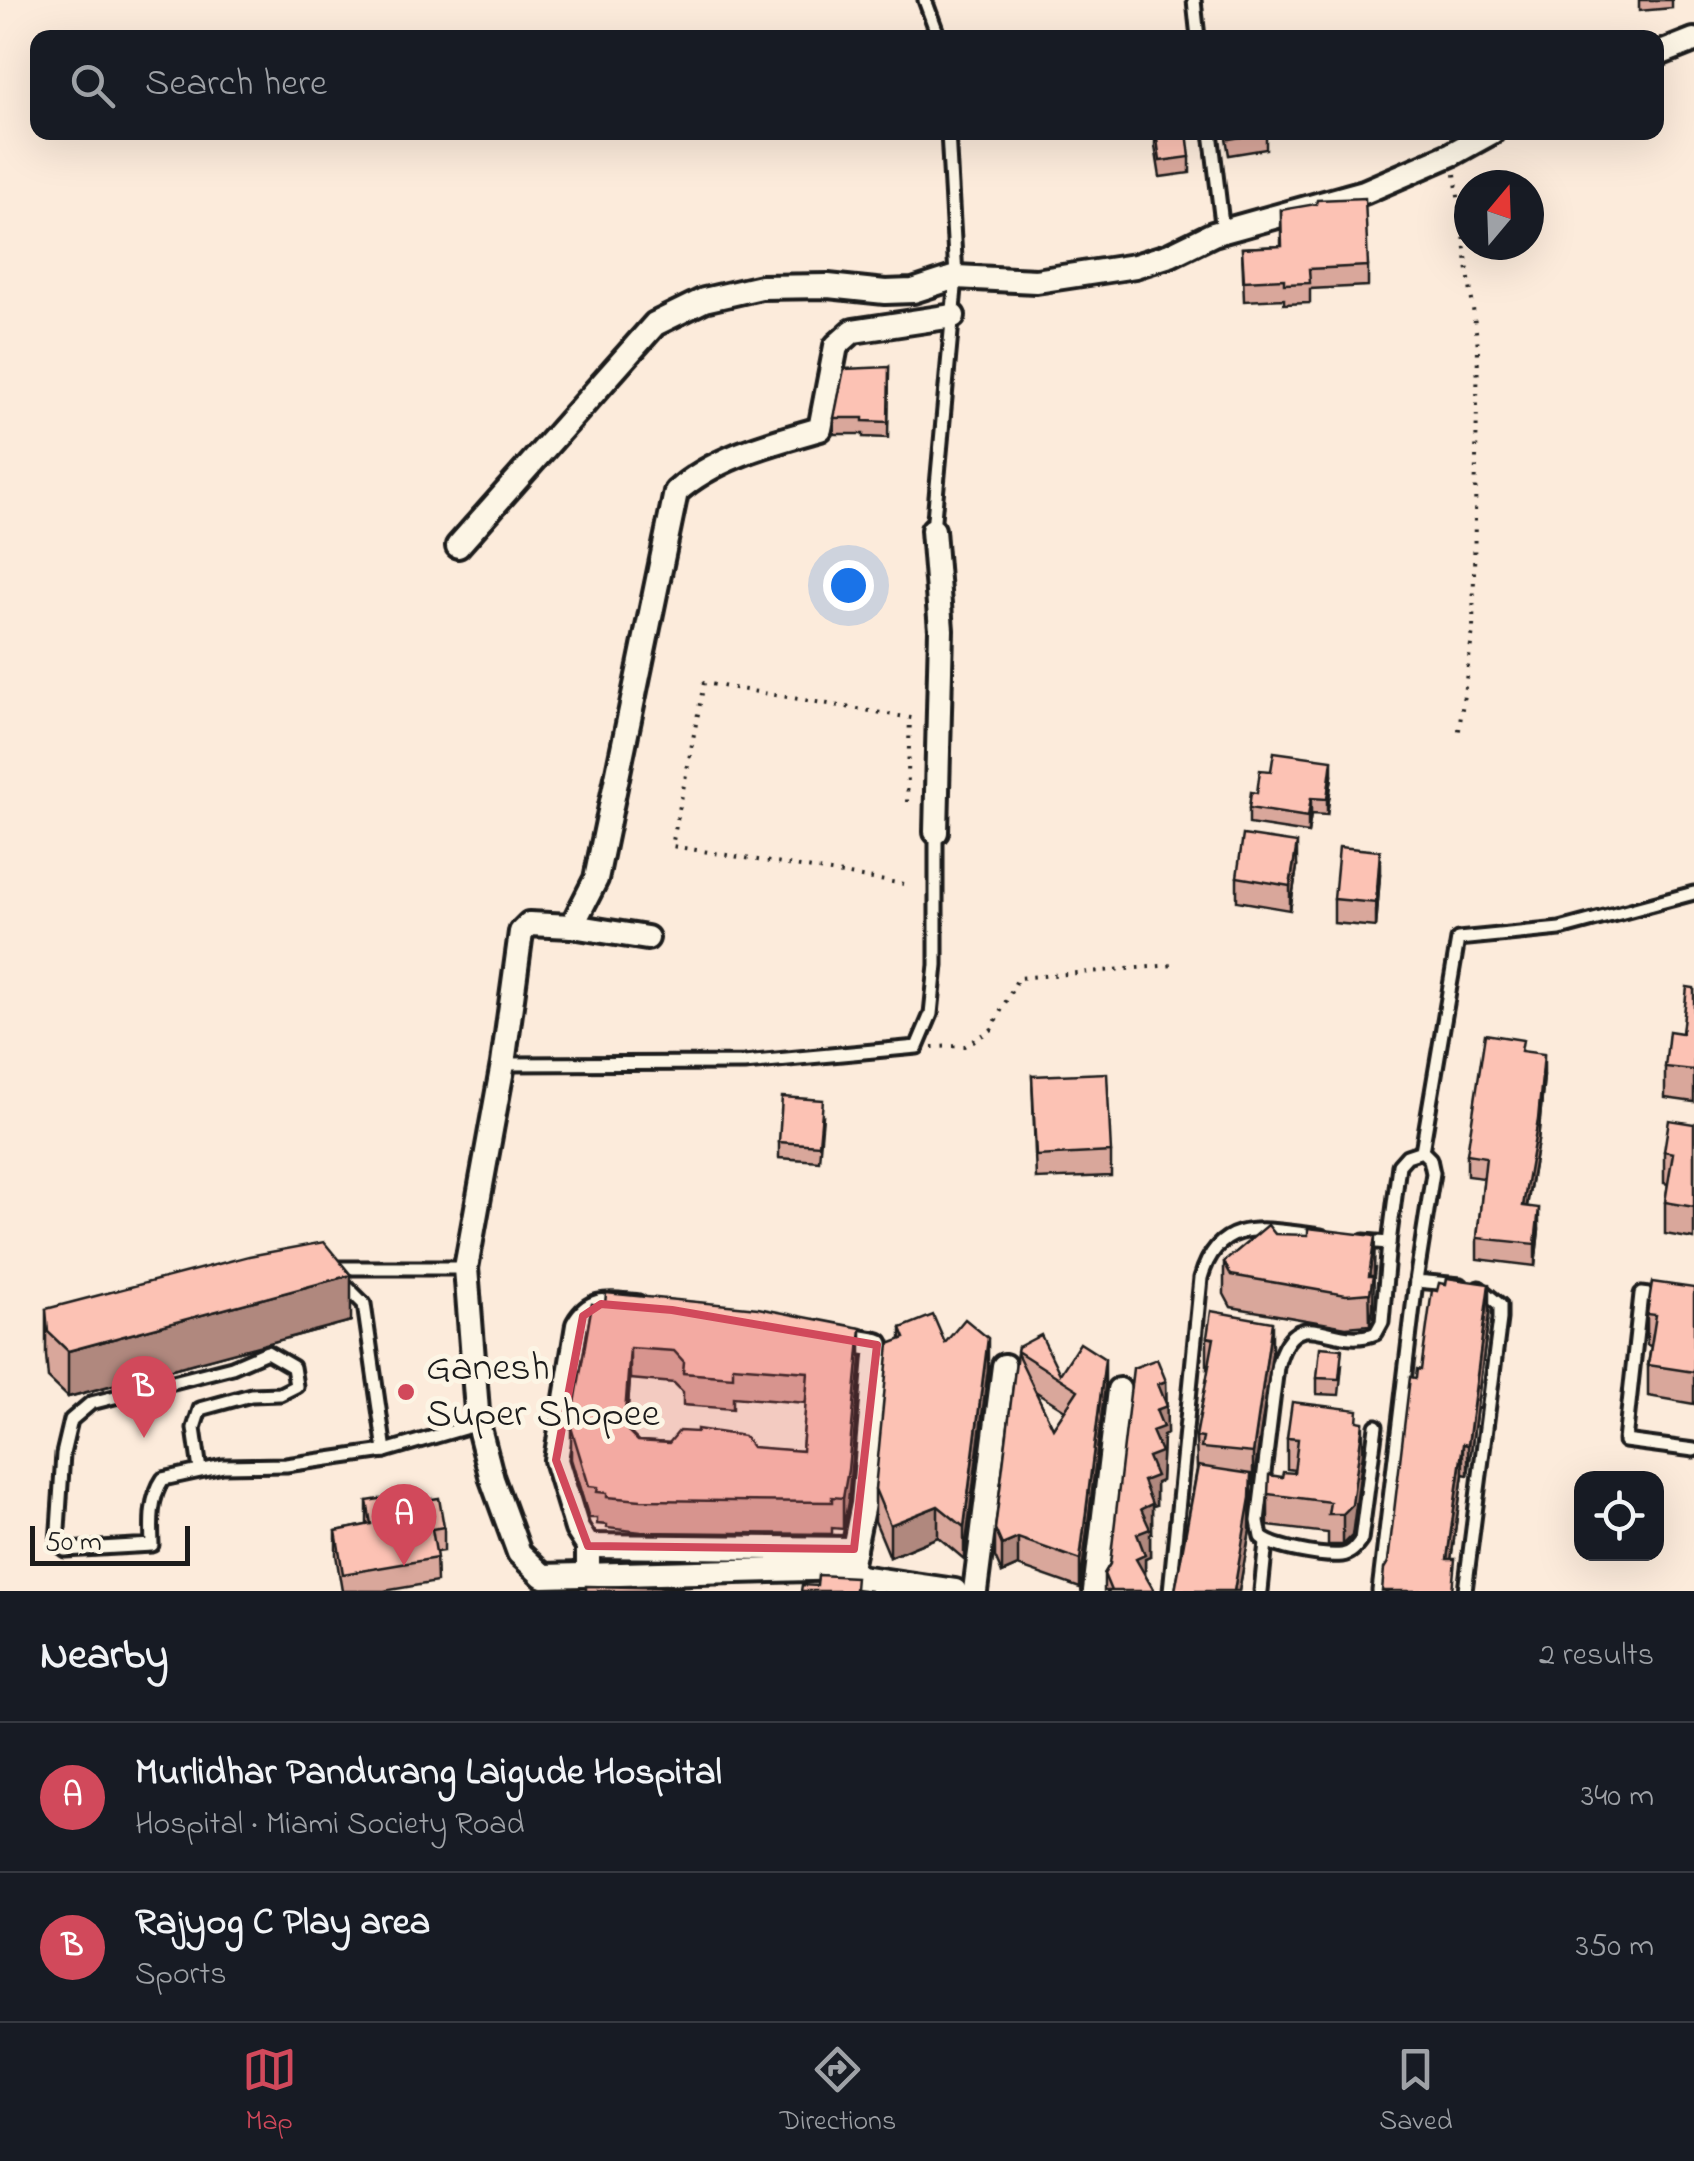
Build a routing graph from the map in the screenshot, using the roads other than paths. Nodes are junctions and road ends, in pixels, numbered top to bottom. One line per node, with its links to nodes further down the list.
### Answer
1 (925, 0): 3 (lane)
2 (1194, 0): 4 (lane)
3 (936, 30)
4 (1197, 30)
5 (1694, 40): 6 (street)
6 (1664, 51)
7 (948, 140): 11 (lane)
8 (1212, 140): 10 (lane)
9 (1477, 140): 10 (street)
10 (1224, 232): 11 (street)
11 (956, 277): 12 (lane); 14 (street)
12 (953, 316): 13 (lane); 17 (street)
13 (933, 530): 15 (street)
14 (458, 546)
15 (936, 832): 19 (lane)
16 (1694, 893): 20 (lane)
17 (572, 926): 18 (street); 19 (street)
18 (647, 938)
19 (503, 1064): 25 (street)
20 (1422, 1152): 23 (lane); 27 (lane)
21 (1332, 1237): 38 (lane)
22 (1351, 1239): 23 (lane)
23 (1389, 1244): 41 (lane)
24 (313, 1268): 25 (lane)
25 (466, 1268): 33 (street)
26 (324, 1278): 36 (lane)
27 (1416, 1280): 54 (lane); 55 (lane)
28 (1694, 1301): 35 (lane)
29 (654, 1308): 43 (street)
30 (802, 1332): 46 (street)
31 (1004, 1366): 50 (street)
32 (1119, 1390): 51 (street)
33 (478, 1424): 36 (lane); 48 (street)
34 (1376, 1426): 42 (lane)
35 (1694, 1450)
36 (385, 1451): 37 (lane)
37 (200, 1470): 37 (lane)
38 (1180, 1486): 39 (lane); 52 (lane)
39 (1196, 1488)
40 (1245, 1495): 41 (lane)
41 (1261, 1497): 42 (lane)
42 (1266, 1542): 53 (lane)
43 (588, 1546): 44 (street); 47 (street)
44 (730, 1547): 45 (street); 46 (street)
45 (731, 1571): 46 (street); 47 (street)
46 (859, 1571): 49 (street)
47 (588, 1575): 48 (street)
48 (543, 1584)
49 (956, 1591)
50 (975, 1591)
51 (1095, 1591)
52 (1170, 1591)
53 (1261, 1591)
54 (1379, 1591)
55 (1465, 1591)

